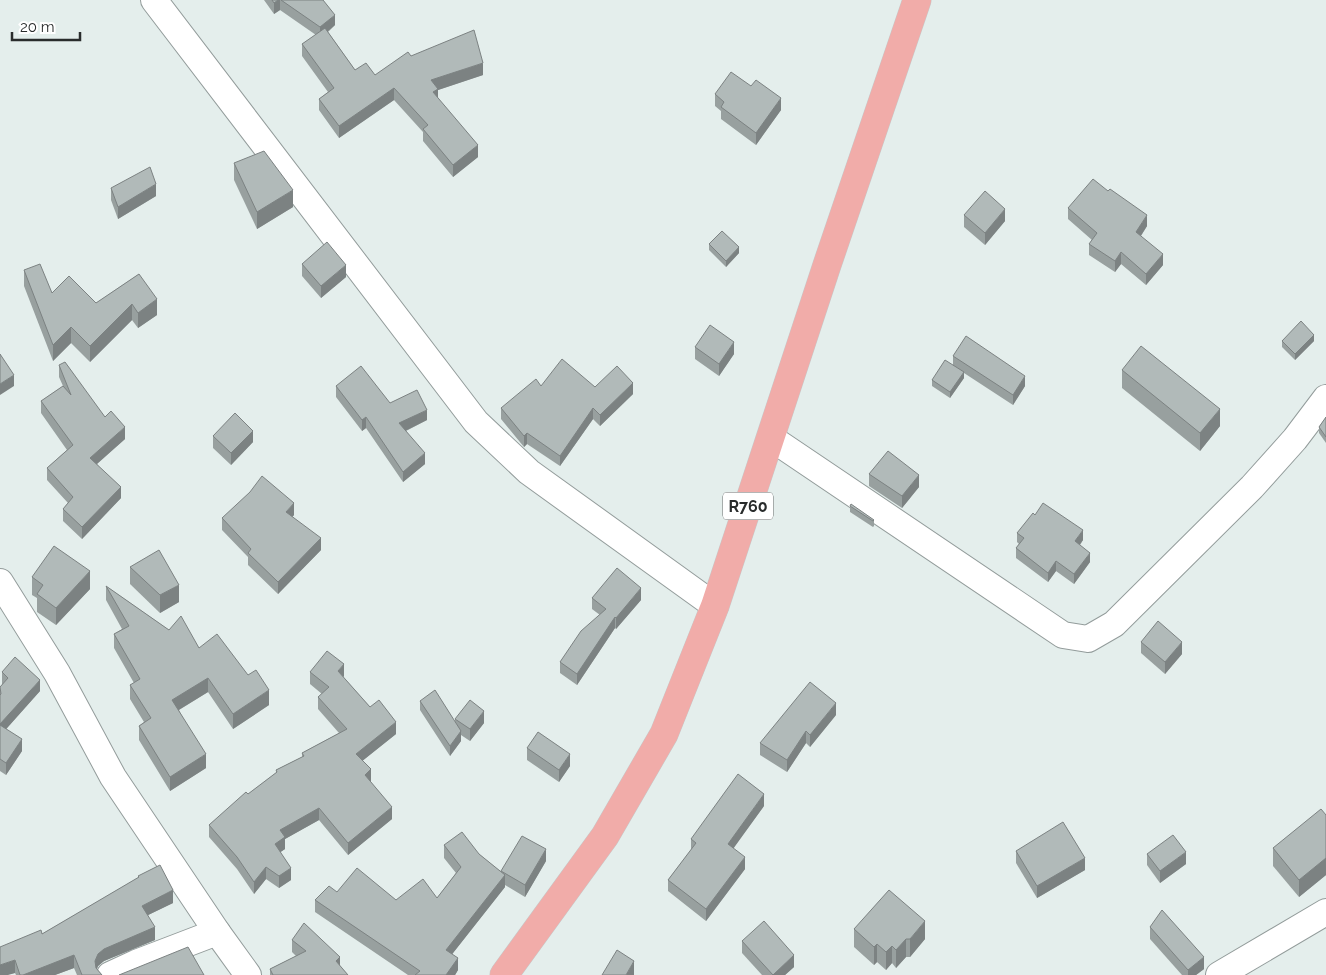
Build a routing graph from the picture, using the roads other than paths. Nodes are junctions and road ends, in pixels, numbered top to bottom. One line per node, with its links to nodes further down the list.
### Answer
1 (154, 0): 6 (street)
2 (917, 0): 4 (main road, R760)
3 (1326, 398): 4 (street)
4 (771, 438): 6 (main road, R760)
5 (2, 589): 8 (street)
6 (715, 606): 11 (main road, R760)
7 (1326, 912): 12 (street)
8 (217, 932): 9 (street); 10 (street)
9 (110, 975)
10 (248, 975)
11 (504, 975)
12 (1219, 975)

